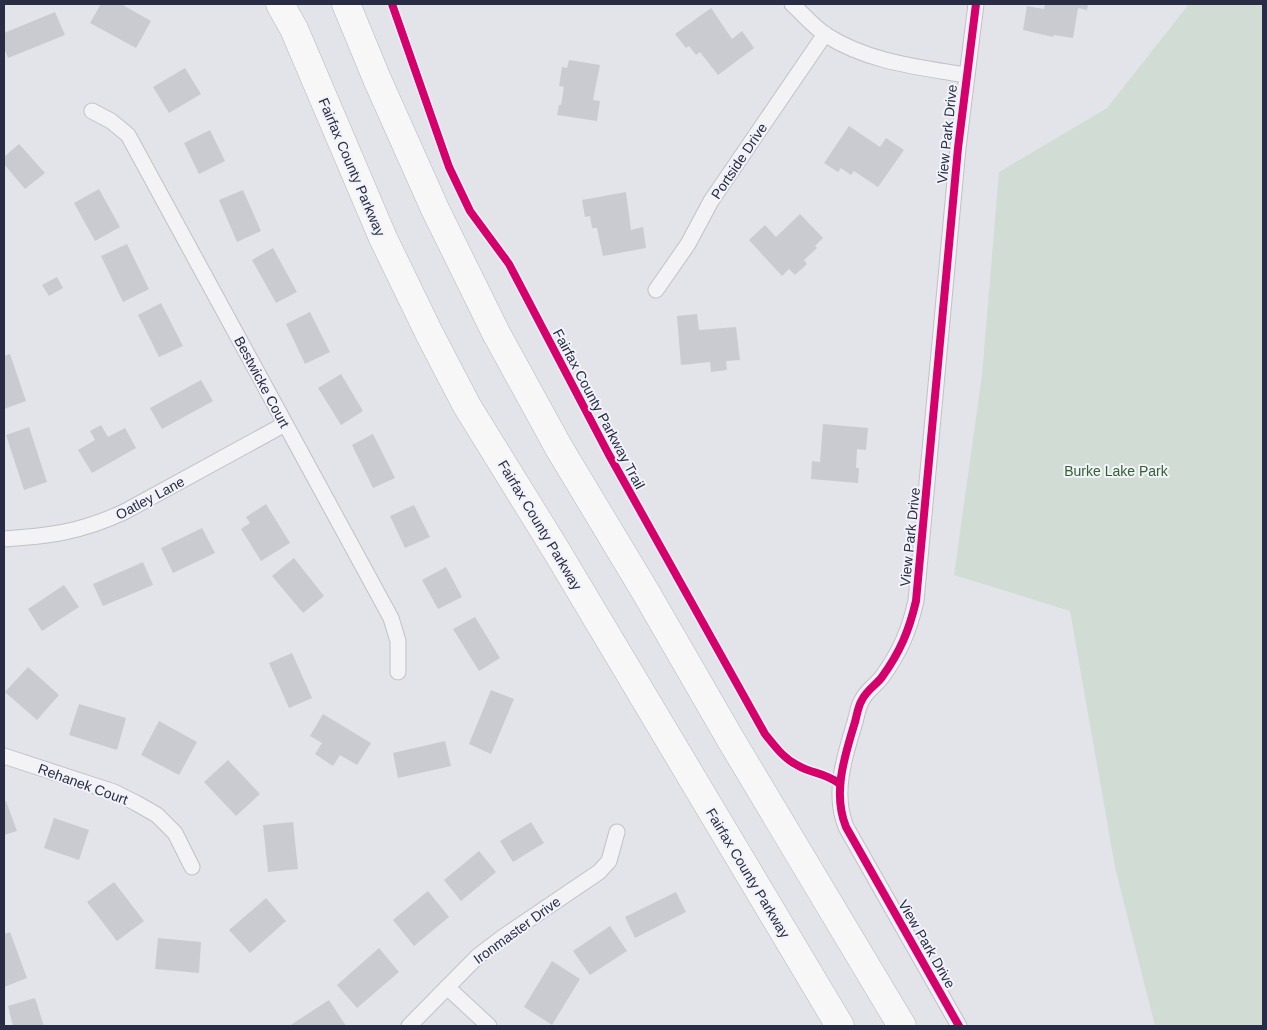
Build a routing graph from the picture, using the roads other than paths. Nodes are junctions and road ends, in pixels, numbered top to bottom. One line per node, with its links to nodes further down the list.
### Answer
1 (280, 4): 18 (highway, Fairfax County Parkway)
2 (346, 4): 19 (highway)
3 (792, 4): 5 (street)
4 (976, 4): 6 (street, View Park Drive)
5 (825, 34): 6 (street); 8 (street, Portside Drive)
6 (966, 75): 20 (street, View Park Drive)
7 (92, 110): 9 (street, Bestwicke Court)
8 (656, 290)
9 (285, 424): 10 (street, Oatley Lane); 11 (street, Bestwicke Court)
10 (4, 539)
11 (398, 672)
12 (4, 756): 14 (street, Rehanek Court)
13 (617, 832): 15 (street, Ironmaster Drive)
14 (192, 867)
15 (447, 987): 16 (street, Ironmaster Drive); 17 (street)
16 (409, 1026)
17 (489, 1026)
18 (840, 1026)
19 (902, 1026)
20 (959, 1026)

